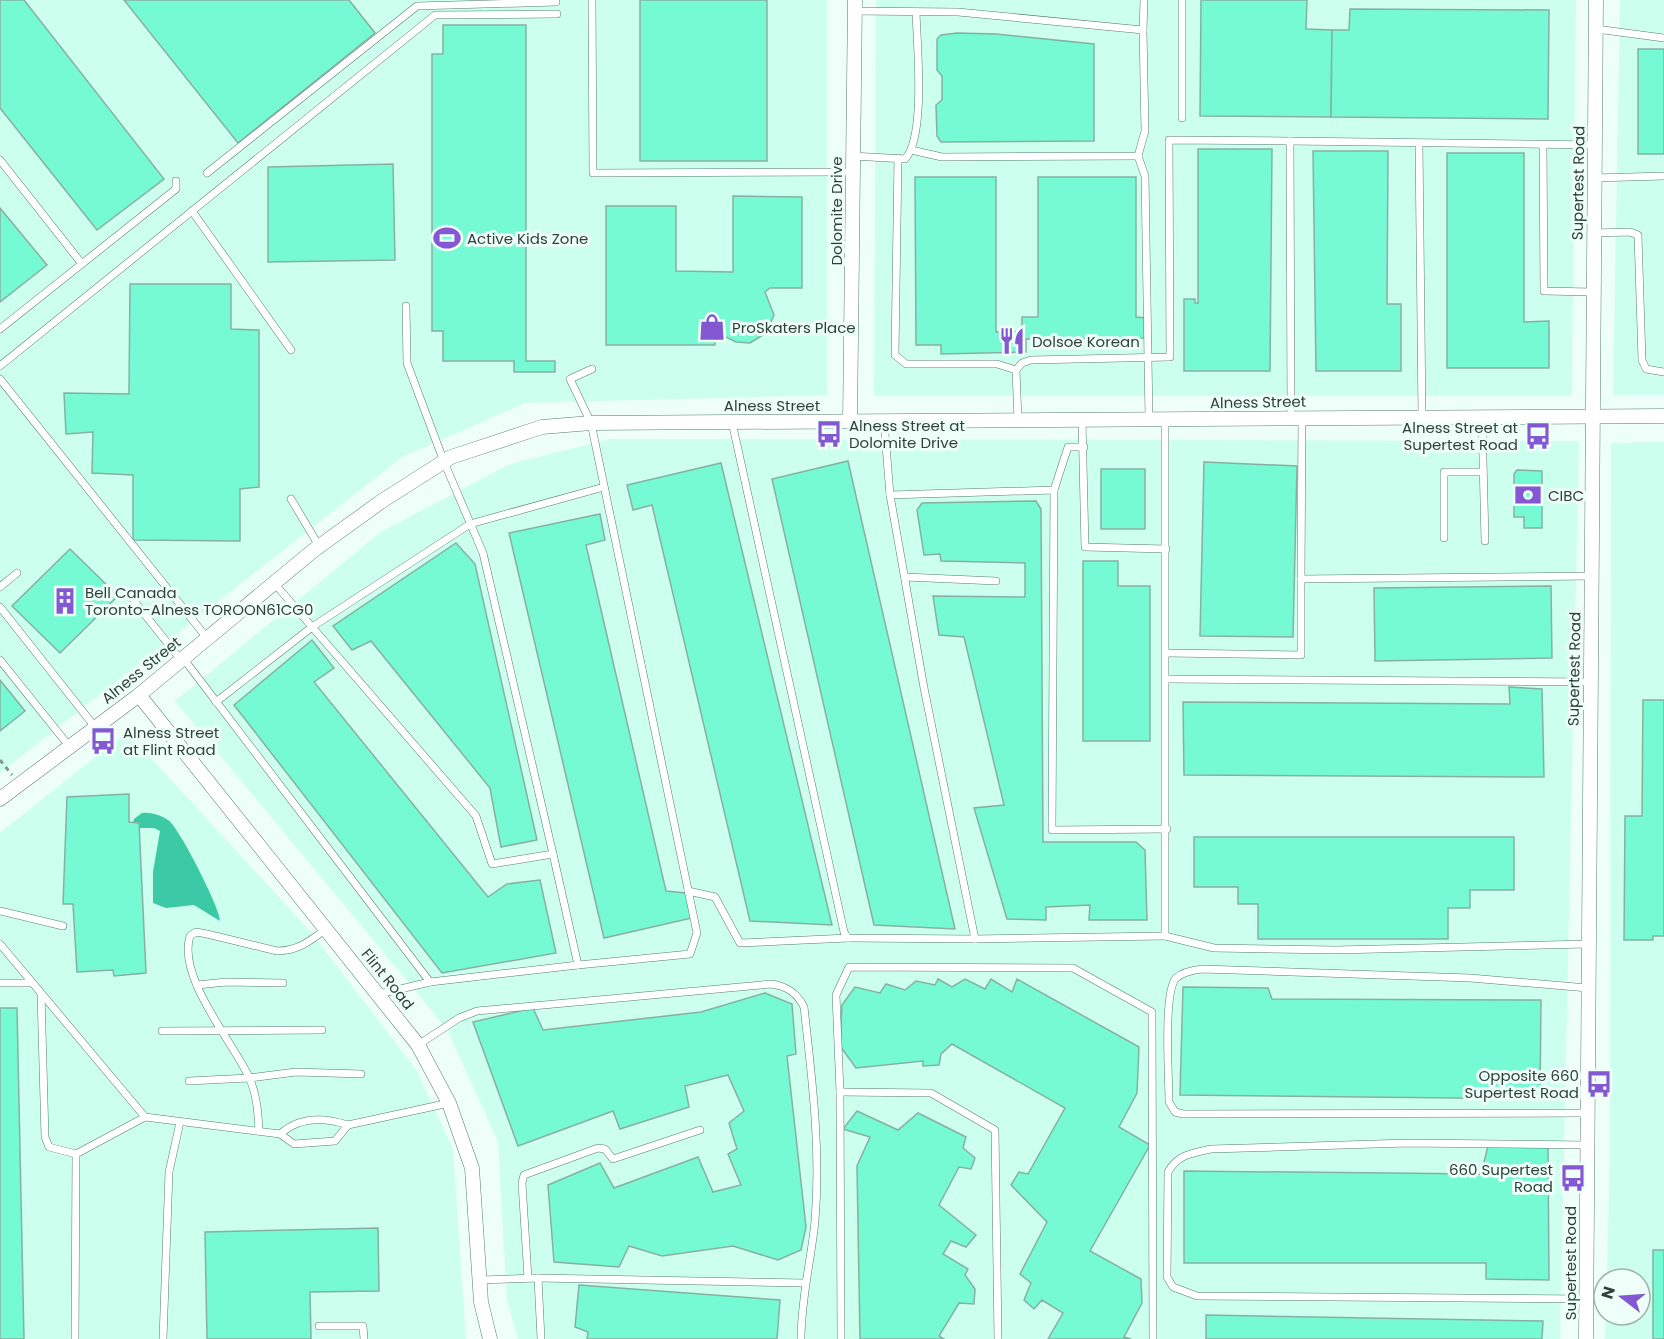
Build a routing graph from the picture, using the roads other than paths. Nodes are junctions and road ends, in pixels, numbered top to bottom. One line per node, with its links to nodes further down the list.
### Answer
1 (592, 0): 22 (lane)
2 (1144, 0): 10 (lane)
3 (1182, 0): 12 (lane)
4 (1596, 0): 9 (street, Supertest Road)
5 (556, 2): 23 (lane)
6 (855, 5): 7 (lane); 18 (street, Dolomite Drive)
7 (916, 12): 10 (lane); 17 (lane)
8 (557, 14): 27 (lane)
9 (1596, 29): 11 (lane); 16 (street, Supertest Road)
10 (1143, 30): 19 (lane)
11 (1664, 38)
12 (1182, 118)
13 (1290, 141): 14 (lane); 34 (lane); 42 (lane)
14 (1419, 144): 15 (lane); 47 (lane)
15 (1543, 145): 16 (lane); 30 (lane)
16 (1595, 145): 25 (street, Supertest Road)
17 (911, 150): 19 (lane); 20 (lane)
18 (852, 156): 20 (lane); 22 (street, Dolomite Drive)
19 (1138, 156): 34 (lane)
20 (898, 158): 37 (lane)
21 (0, 160): 29 (lane)
22 (852, 172): 51 (street, Dolomite Drive)
23 (207, 173)
24 (1664, 176): 25 (lane)
25 (1594, 178): 28 (street, Supertest Road)
26 (176, 181): 29 (lane)
27 (192, 211): 33 (lane); 35 (lane)
28 (1594, 233): 30 (street, Supertest Road); 38 (lane)
29 (82, 264): 32 (lane)
30 (1593, 292): 40 (street, Supertest Road)
31 (406, 306): 54 (lane)
32 (0, 328)
33 (291, 350)
34 (1148, 357): 37 (lane); 45 (lane)
35 (0, 366)
36 (591, 369): 52 (lane)
37 (1016, 370): 48 (lane)
38 (1664, 372)
39 (0, 379): 75 (lane)
40 (1591, 416): 41 (street, Alness Street); 43 (street, Alness Street); 66 (street, Supertest Road)
41 (1664, 416)
42 (1296, 418): 46 (street, Alness Street); 47 (street, Alness Street); 68 (lane)
43 (1482, 418): 47 (street, Alness Street); 55 (lane)
44 (1082, 419): 45 (street, Alness Street); 48 (street, Alness Street); 53 (lane)
45 (1149, 419): 46 (street, Alness Street)
46 (1165, 419): 64 (lane)
47 (1422, 419)
48 (1018, 420): 49 (street, Alness Street)
49 (884, 421): 51 (street, Alness Street); 58 (lane)
50 (732, 422): 51 (street, Alness Street); 52 (street, Alness Street); 93 (lane)
51 (850, 422)
52 (591, 423): 54 (street, Alness Street); 56 (lane)
53 (1084, 447): 57 (lane); 64 (lane)
54 (444, 462): 60 (lane); 63 (street, Alness Street)
55 (1483, 472): 61 (lane); 62 (lane)
56 (604, 487): 60 (lane); 88 (lane)
57 (1054, 490): 58 (lane); 86 (lane)
58 (890, 495): 67 (lane)
59 (291, 499): 63 (lane)
60 (470, 524): 74 (lane); 87 (lane)
61 (1444, 538)
62 (1485, 542)
63 (319, 546): 70 (street, Alness Street)
64 (1166, 549): 76 (lane)
65 (17, 573): 71 (lane)
66 (1591, 576): 68 (lane); 80 (street, Supertest Road)
67 (904, 577): 69 (lane); 94 (lane)
68 (1301, 579): 76 (lane)
69 (996, 581)
70 (274, 583): 74 (lane); 75 (street, Alness Street)
71 (0, 587)
72 (134, 601): 77 (lane)
73 (0, 607): 83 (lane)
74 (312, 627): 82 (lane); 87 (lane)
75 (207, 638): 77 (street, Alness Street)
76 (1166, 653): 79 (lane)
77 (182, 659): 81 (street, Alness Street); 82 (lane)
78 (0, 660): 84 (lane)
79 (1166, 679): 80 (lane); 86 (lane)
80 (1590, 682): 96 (street, Supertest Road)
81 (138, 695): 83 (street, Alness Street); 91 (street, Flint Road)
82 (216, 702): 99 (lane)
83 (95, 727): 84 (street, Alness Street)
84 (69, 746): 85 (street, Alness Street)
85 (0, 799)
86 (1167, 829): 92 (lane)
87 (553, 854): 97 (lane)
88 (688, 891): 93 (lane); 97 (lane)
89 (0, 911): 90 (lane)
90 (63, 926)
91 (327, 929): 102 (lane); 105 (street, Flint Road)
92 (1165, 936): 94 (lane); 96 (lane)
93 (848, 938): 94 (lane)
94 (975, 939)
95 (0, 944): 101 (lane)
96 (1588, 944): 103 (street, Supertest Road)
97 (578, 965): 99 (lane)
98 (283, 982): 102 (lane)
99 (430, 982): 105 (lane)
100 (0, 983): 101 (lane)
101 (32, 983): 104 (lane)
102 (197, 985): 108 (lane)
103 (1588, 988): 115 (street, Supertest Road); 115 (lane)
104 (42, 994): 116 (lane); 123 (lane)
105 (379, 994): 109 (street, Flint Road)
106 (322, 1030): 108 (lane)
107 (162, 1031): 108 (lane)
108 (223, 1031): 111 (lane)
109 (418, 1045): 114 (street, Flint Road); 127 (lane)
110 (361, 1074): 111 (lane)
111 (249, 1078): 112 (lane); 120 (lane)
112 (189, 1081)
113 (840, 1092): 136 (lane); 137 (lane); 138 (lane)
114 (449, 1103): 118 (lane); 126 (street, Flint Road)
115 (1587, 1113): 122 (street, Supertest Road)
116 (145, 1118): 117 (lane); 123 (lane)
117 (180, 1122): 120 (lane); 131 (lane)
118 (348, 1125): 121 (lane); 121 (lane)
119 (700, 1130): 124 (lane)
120 (259, 1131): 121 (lane)
121 (280, 1134)
122 (1587, 1145): 128 (street, Supertest Road); 128 (lane)
123 (76, 1154): 130 (lane)
124 (528, 1278): 125 (lane); 126 (lane)
125 (538, 1278): 127 (lane); 134 (lane)
126 (480, 1280): 133 (street, Flint Road)
127 (805, 1283): 135 (lane)
128 (1586, 1299): 139 (street, Supertest Road)
129 (319, 1326): 132 (lane)
130 (75, 1339)
131 (163, 1339)
132 (364, 1339)
133 (490, 1339)
134 (541, 1339)
135 (801, 1339)
136 (841, 1339)
137 (998, 1339)
138 (1153, 1339)
139 (1586, 1339)

